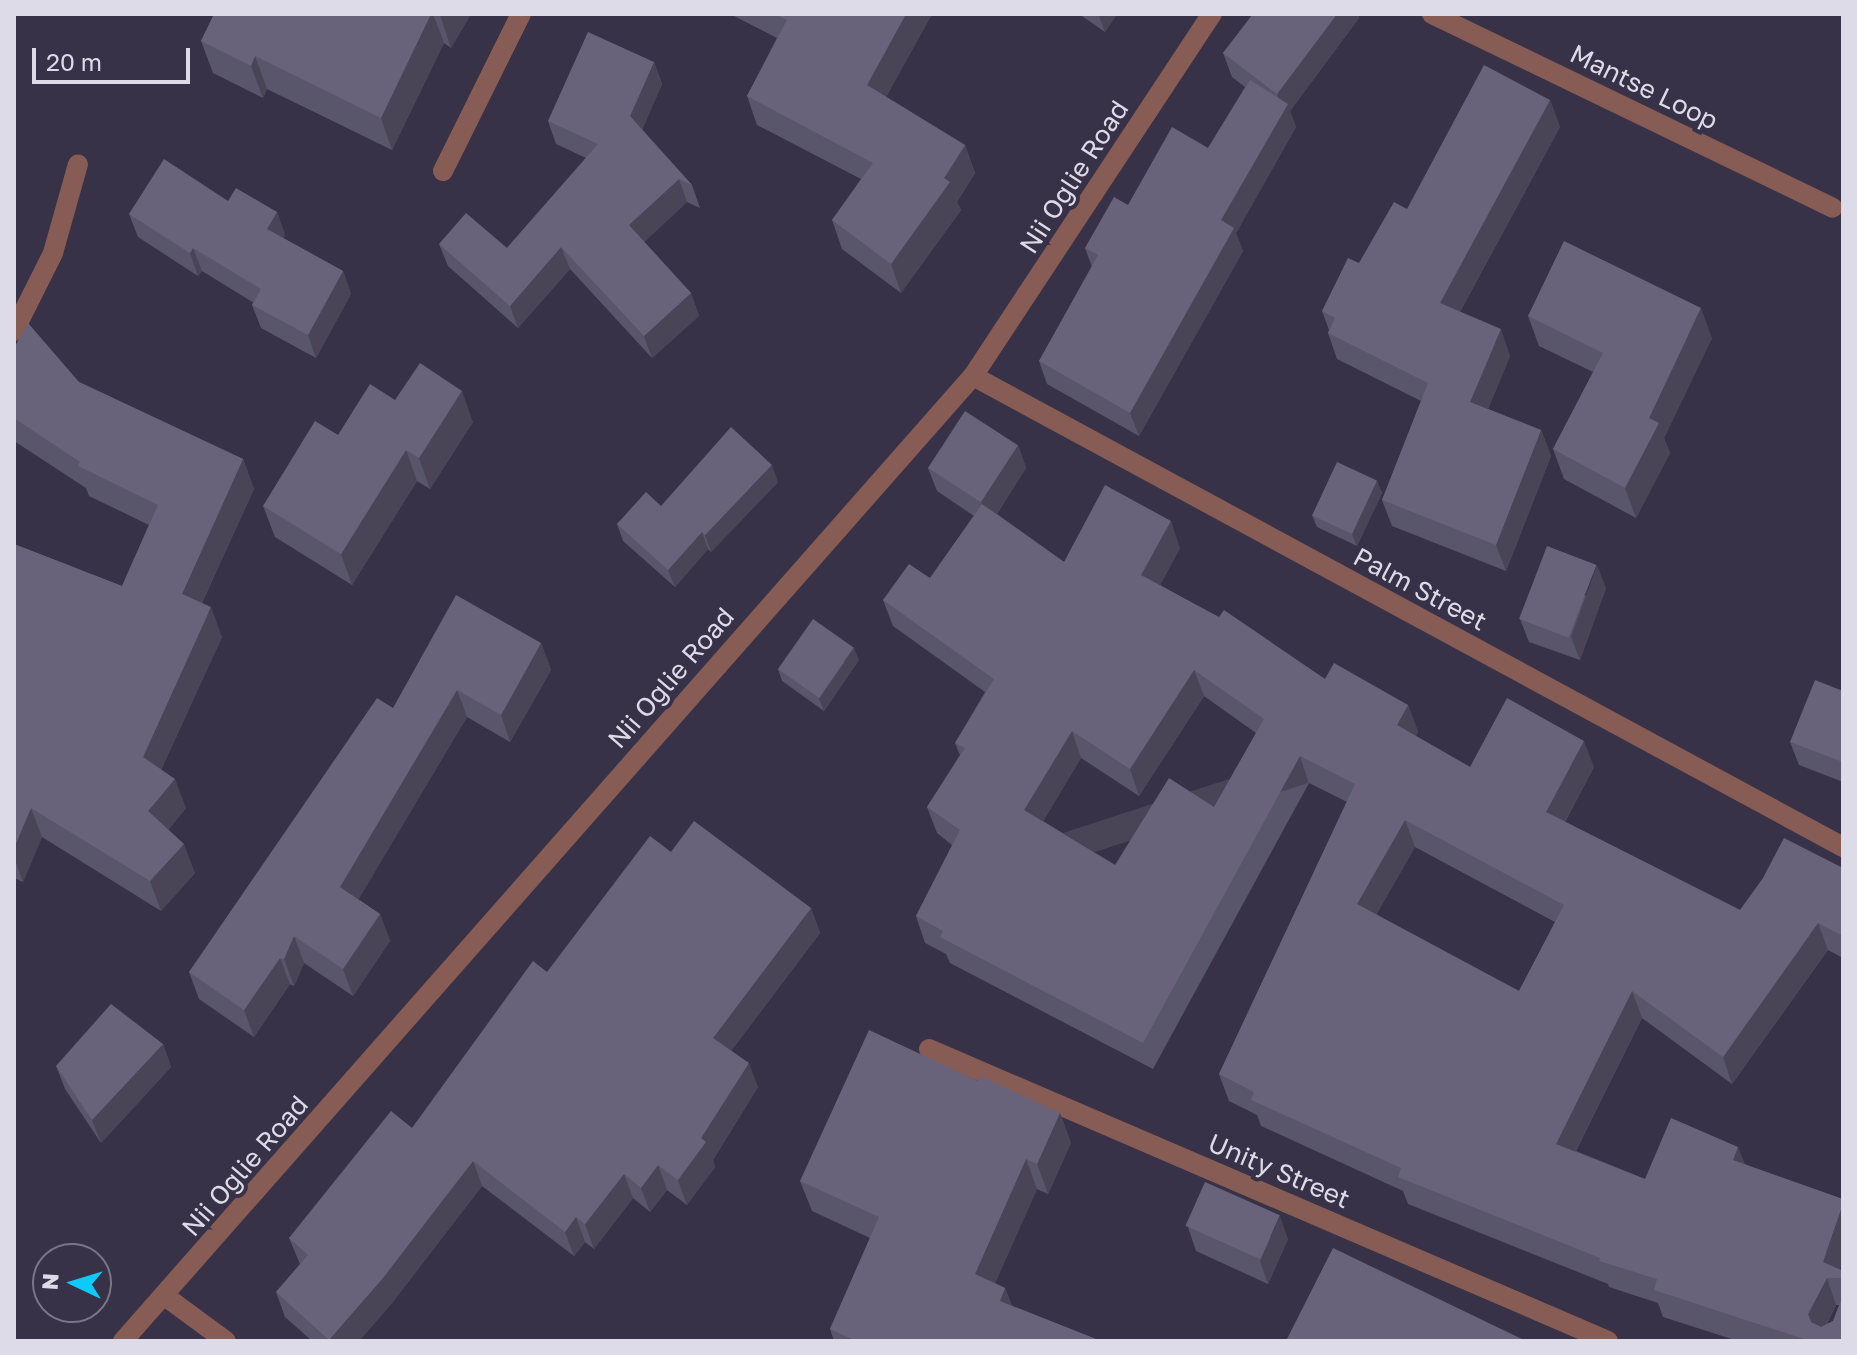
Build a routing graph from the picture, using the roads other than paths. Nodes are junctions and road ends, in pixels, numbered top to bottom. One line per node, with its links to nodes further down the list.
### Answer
1 (521, 14): 5 (street)
2 (1212, 14): 8 (street, Nii Oglie Road)
3 (1432, 14): 6 (street, Mantse Loop)
4 (78, 164): 7 (street)
5 (443, 171)
6 (1833, 208)
7 (14, 331)
8 (973, 376): 9 (street, Palm Street); 11 (street, Nii Oglie Road)
9 (1843, 847)
10 (929, 1049): 14 (street, Unity Street)
11 (166, 1297): 12 (street, Nii Oglie Road); 13 (street)
12 (123, 1341)
13 (226, 1341)
14 (1608, 1341)

